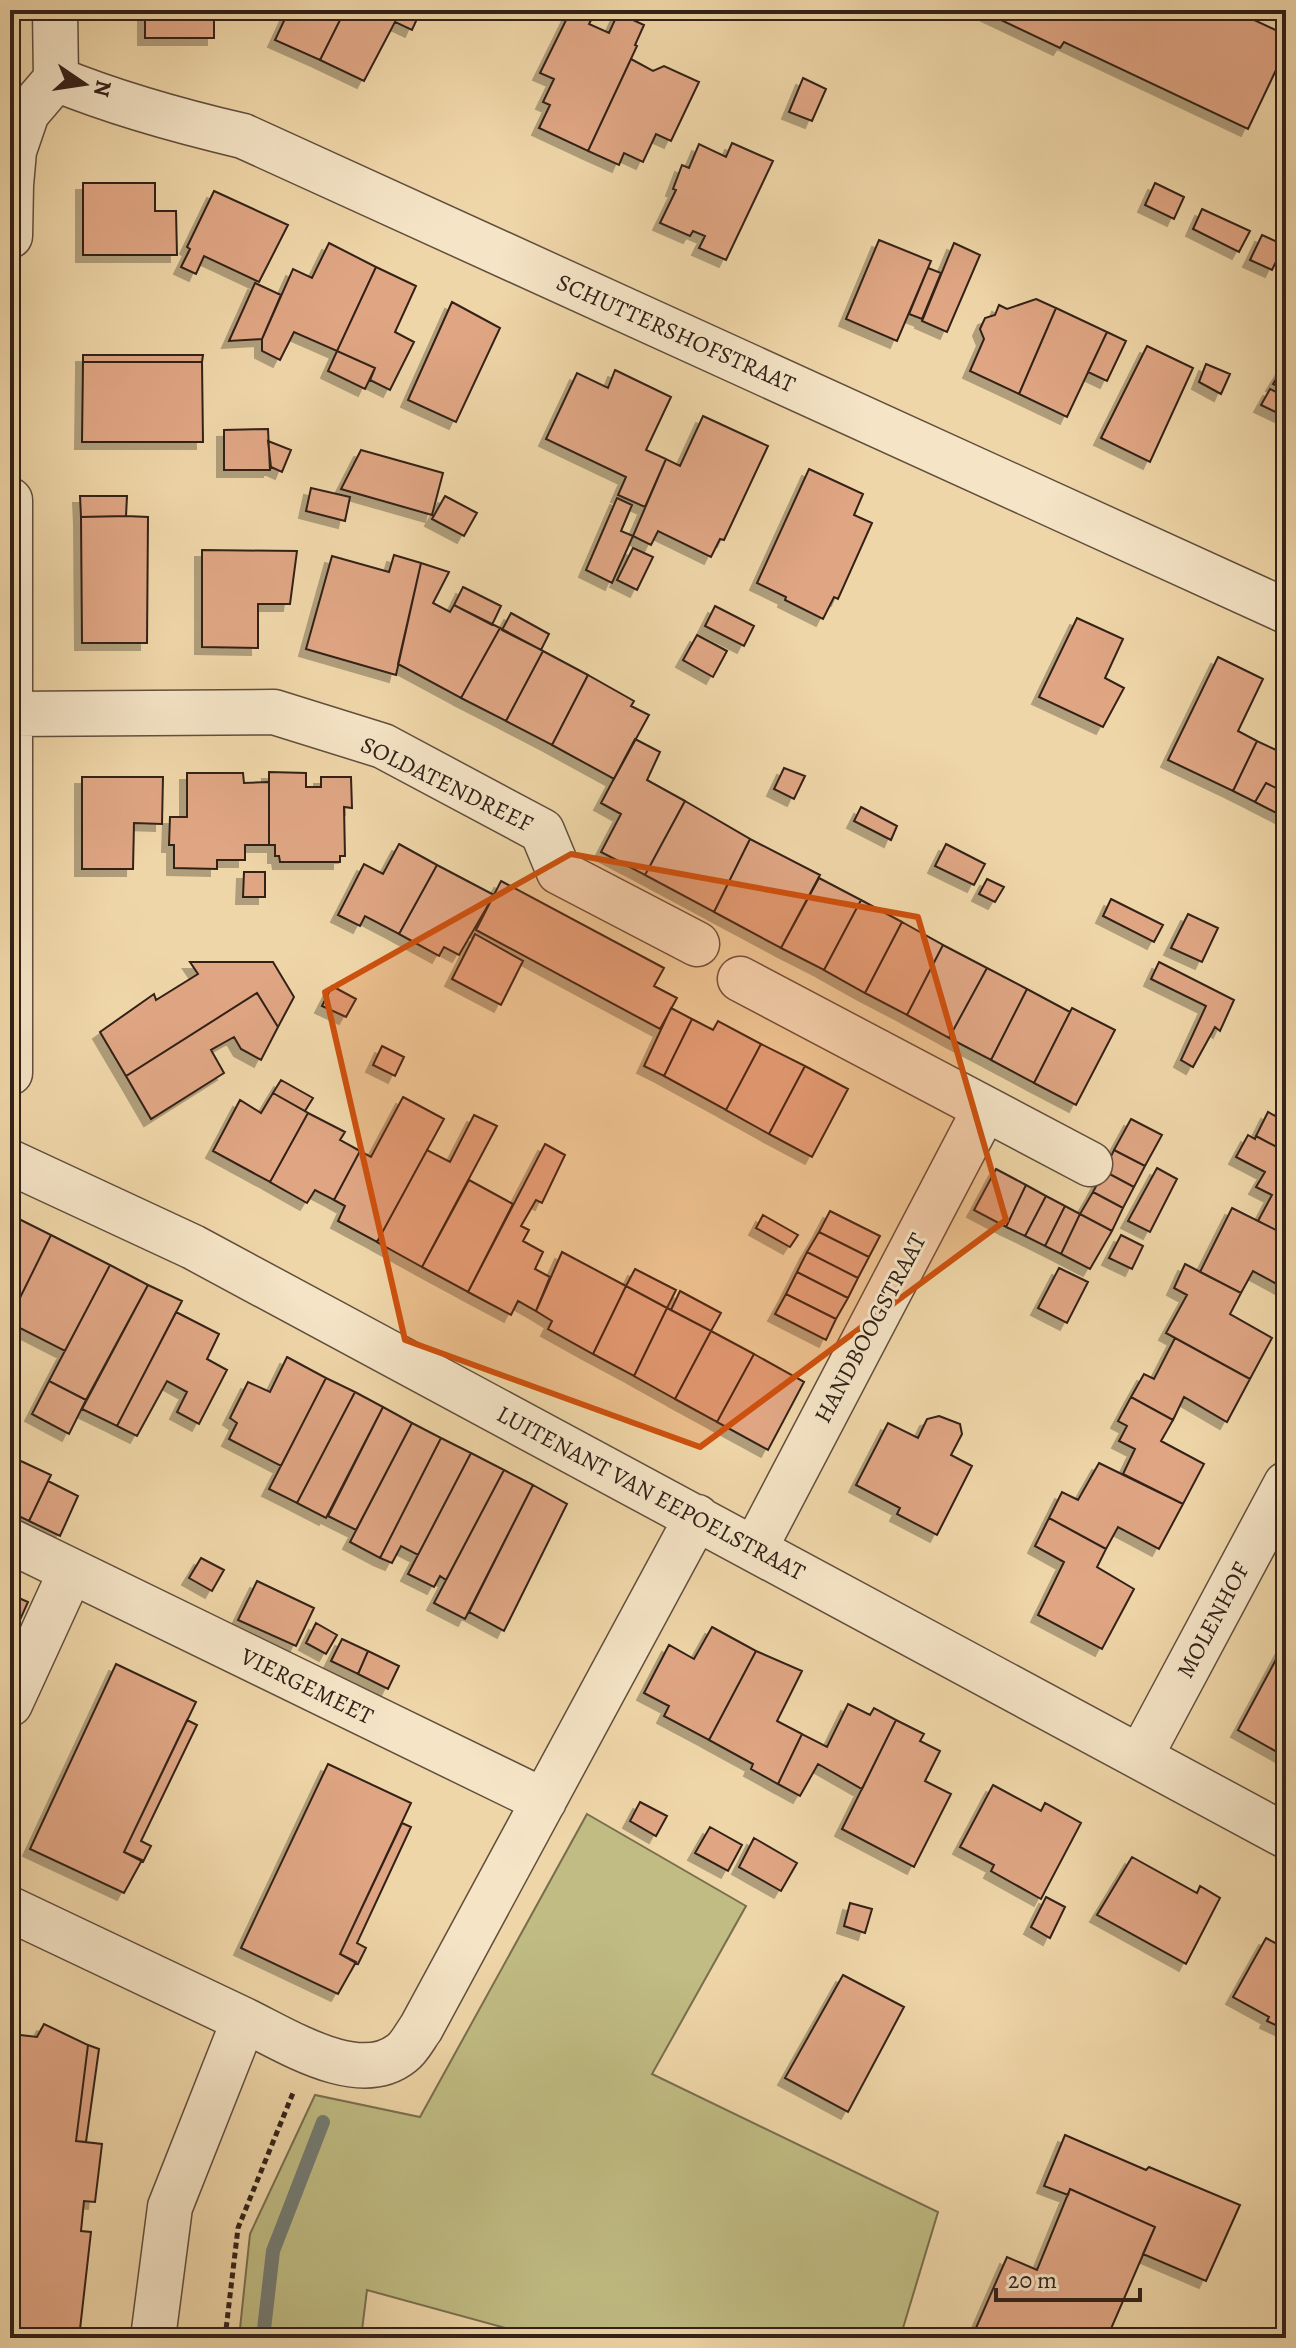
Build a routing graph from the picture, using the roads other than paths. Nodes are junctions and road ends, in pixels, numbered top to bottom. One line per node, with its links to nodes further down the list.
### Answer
1 (55, 10): 2 (street)
2 (56, 79): 3 (street); 5 (street, SCHUTTERSHOFSTRAAT)
3 (10, 236)
4 (10, 500): 6 (street)
5 (1286, 611)
6 (11, 714): 7 (street, SOLDATENDREEF); 9 (street)
7 (697, 944)
8 (740, 979): 10 (street)
9 (10, 1073)
10 (985, 1109): 12 (street); 16 (street, HANDBOOGSTRAAT)
11 (10, 1162): 14 (street, LUITENANT VAN EEPOELSTRAAT)
12 (1090, 1164)
13 (1286, 1484): 19 (street, MOLENHOF)
14 (697, 1517): 16 (street, LUITENANT VAN EEPOELSTRAAT); 20 (street)
15 (10, 1541): 17 (street, VIERGEMEET)
16 (755, 1548): 19 (street, LUITENANT VAN EEPOELSTRAAT)
17 (71, 1571): 18 (street); 20 (street, VIERGEMEET)
18 (10, 1704)
19 (1140, 1757): 21 (street, LUITENANT VAN EEPOELSTRAAT)
20 (544, 1801): 23 (street)
21 (1286, 1836)
22 (10, 1909): 23 (street)
23 (244, 2020): 24 (street)
24 (153, 2338)

